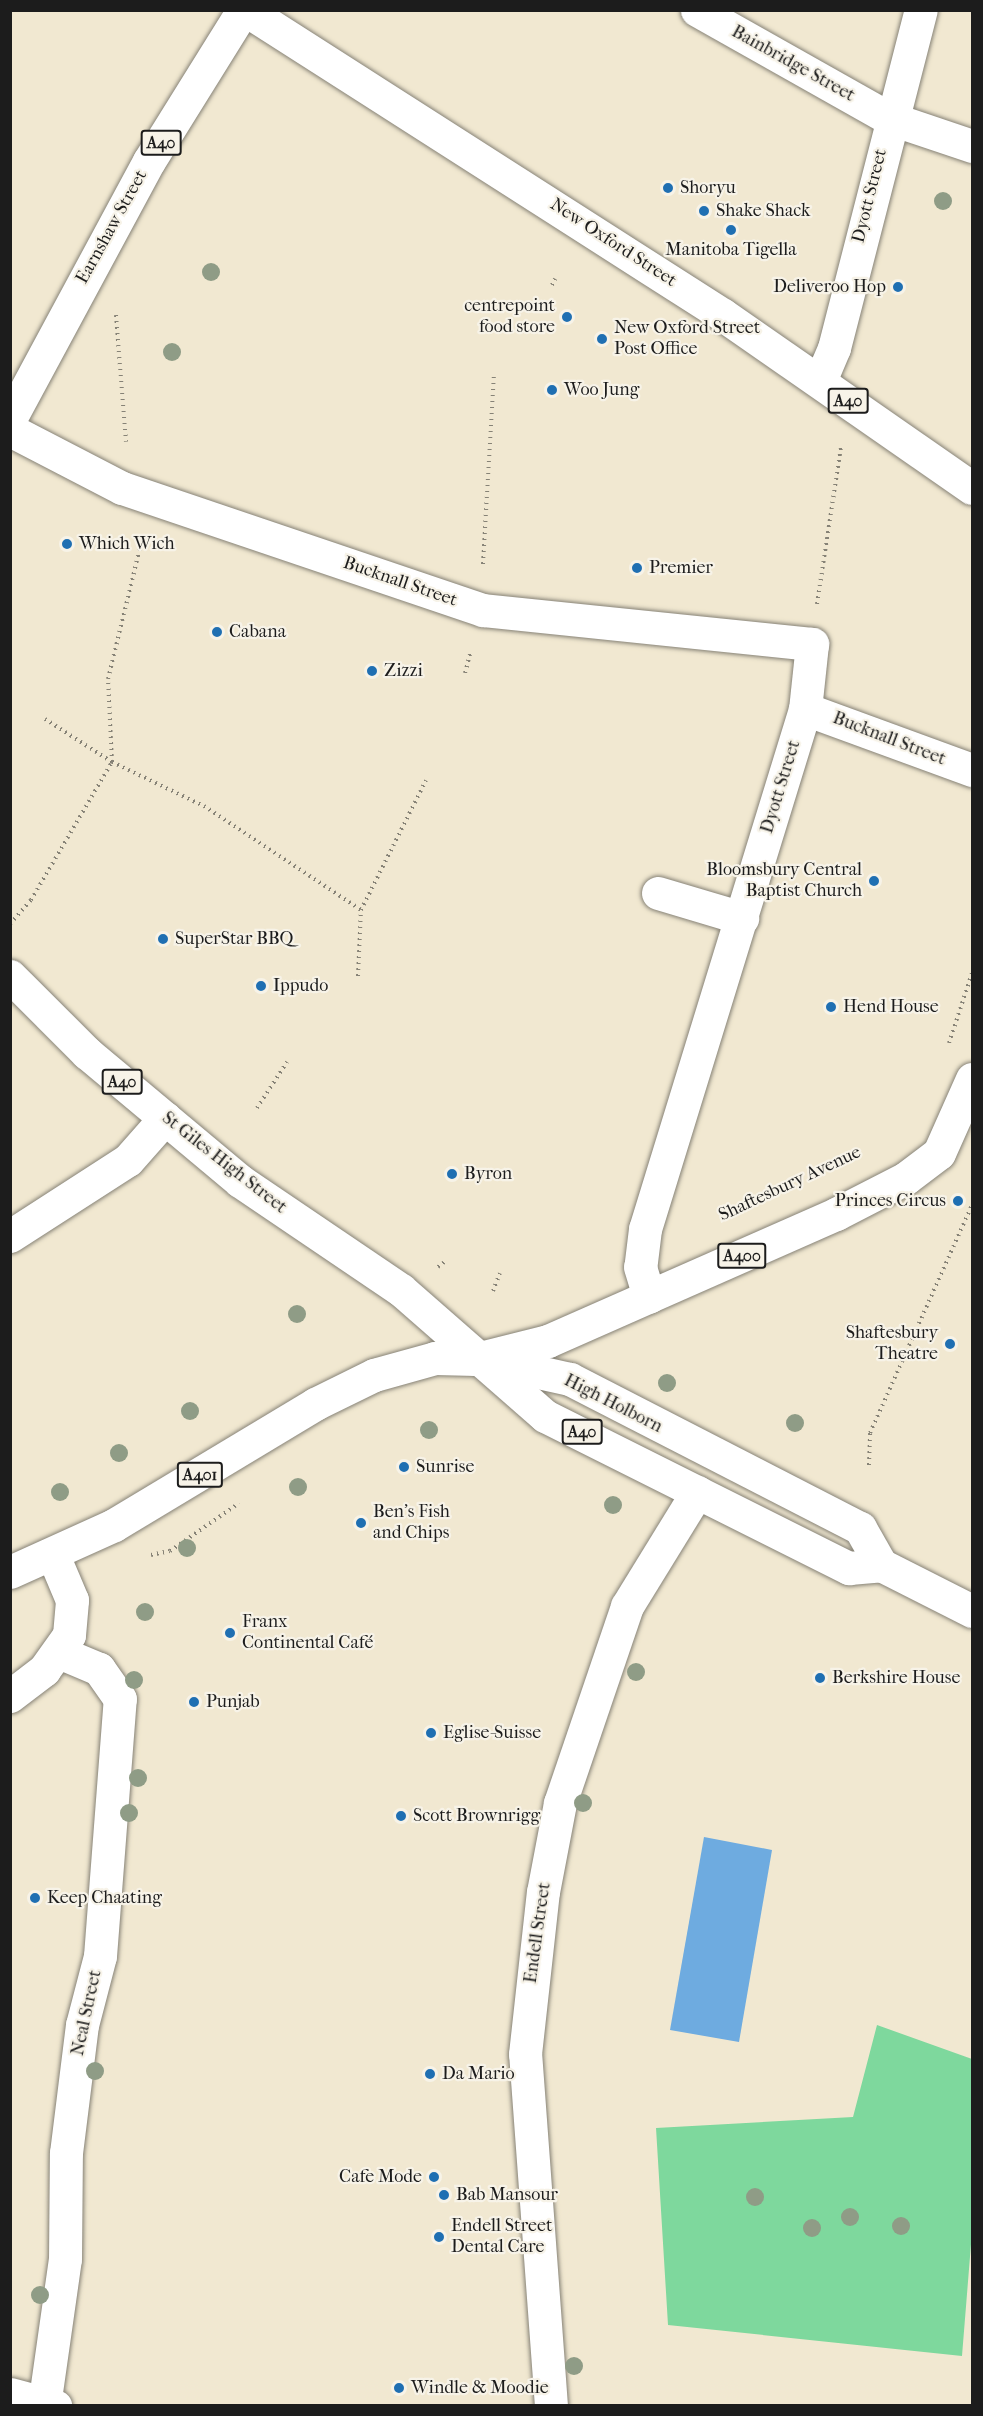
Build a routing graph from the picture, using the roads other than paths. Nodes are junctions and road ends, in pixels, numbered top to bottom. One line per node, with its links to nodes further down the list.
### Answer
1 (244, 10): 6 (main road, New Oxford Street / A40); 7 (main road, Earnshaw Street / A40)
2 (697, 10): 4 (main road, Bainbridge Street)
3 (921, 10): 4 (main road, Dyott Street)
4 (889, 118): 5 (main road, Bainbridge Street); 6 (main road, Dyott Street)
5 (972, 146)
6 (820, 381): 9 (main road, New Oxford Street / A40)
7 (10, 419)
8 (10, 430): 10 (main road, Bucknall Street)
9 (972, 488)
10 (812, 644): 11 (main road, Dyott Street)
11 (805, 709): 12 (main road, Bucknall Street); 14 (main road, Dyott Street)
12 (972, 771)
13 (658, 893): 14 (main road)
14 (738, 931): 19 (main road, Dyott Street)
15 (10, 976): 17 (main road, St Giles High Street / A40)
16 (972, 1079): 19 (main road, A400)
17 (165, 1118): 18 (main road); 20 (main road, St Giles High Street / A40)
18 (10, 1236)
19 (649, 1297): 20 (main road, A400)
20 (476, 1359): 21 (main road, A40); 22 (main road, A401); 23 (main road, High Holborn)
21 (697, 1492): 23 (main road, A40); 30 (main road, Endell Street)
22 (53, 1554): 24 (main road, A401); 26 (main road)
23 (881, 1565): 25 (main road)
24 (10, 1572)
25 (972, 1611)
26 (61, 1653): 27 (main road); 29 (main road, Neal Street)
27 (10, 1696)
28 (10, 2394): 29 (main road)
29 (48, 2404)
30 (551, 2406)

